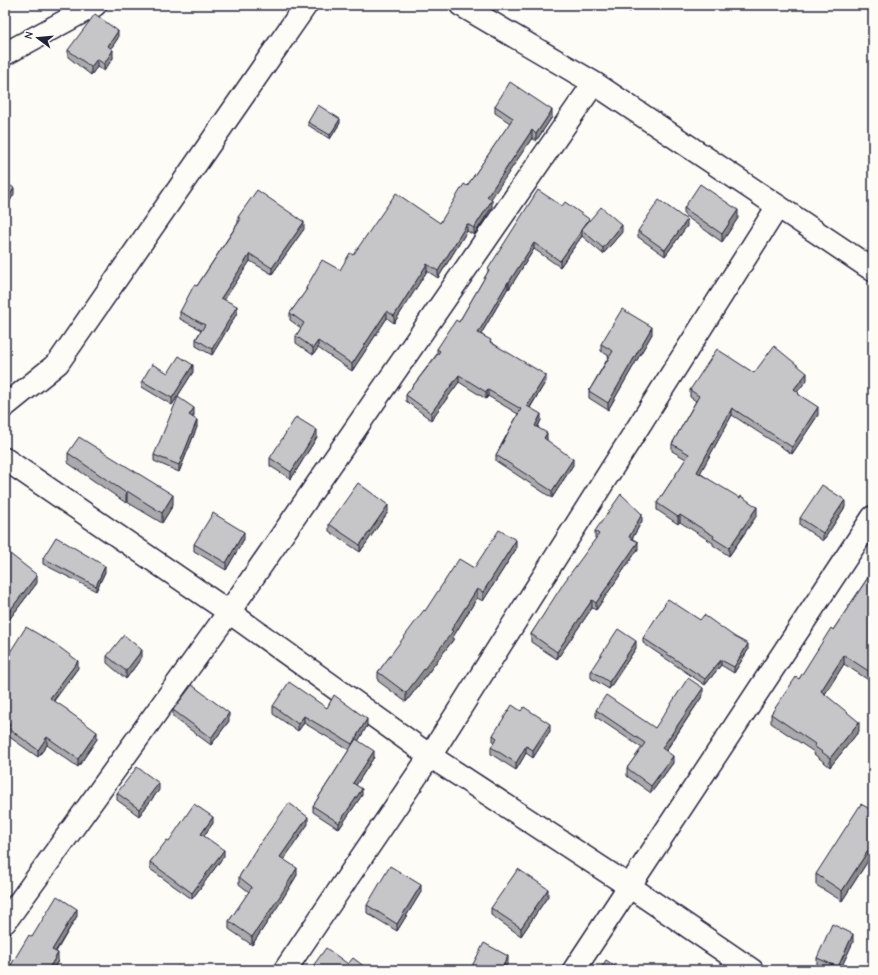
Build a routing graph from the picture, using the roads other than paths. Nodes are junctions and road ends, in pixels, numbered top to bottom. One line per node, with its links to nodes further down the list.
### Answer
1 (95, 5): 4 (street)
2 (306, 5): 8 (street)
3 (461, 5): 5 (street)
4 (5, 54)
5 (594, 82): 6 (street); 11 (street)
6 (778, 206): 7 (street); 12 (street)
7 (873, 270)
8 (5, 406)
9 (5, 459): 11 (street)
10 (873, 517): 13 (street)
11 (229, 612): 12 (street); 14 (street)
12 (430, 756): 13 (street); 15 (street)
13 (629, 886): 16 (street); 17 (street)
14 (5, 922)
15 (285, 970)
16 (574, 970)
17 (752, 970)

